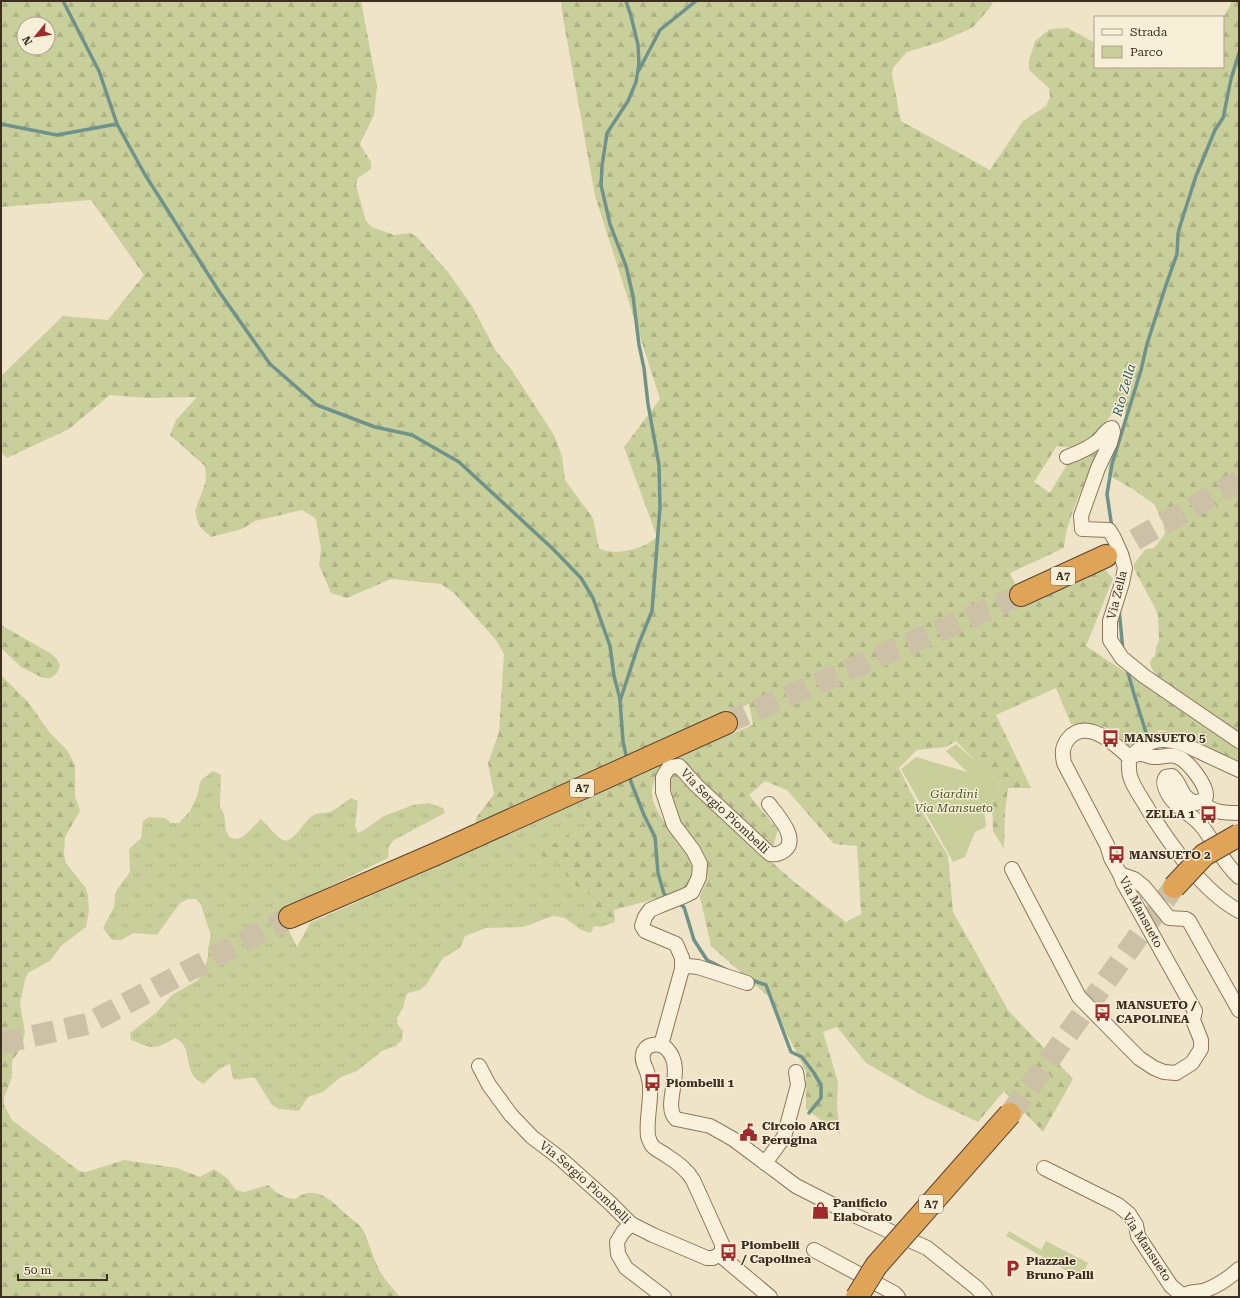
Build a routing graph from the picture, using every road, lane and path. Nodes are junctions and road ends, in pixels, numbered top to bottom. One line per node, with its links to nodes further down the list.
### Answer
1 (1066, 457): 5 (street, Via Zella)
2 (1106, 556): 3 (highway, A7)
3 (1021, 595)
4 (726, 723): 17 (highway, A7)
5 (1239, 741)
6 (1129, 757): 7 (street); 8 (street); 13 (street, Via Mansueto); 16 (street)
7 (1239, 770)
8 (1202, 801): 10 (street); 14 (street)
9 (769, 804): 18 (street, Via Sergio Piombelli)
10 (1239, 813)
11 (1239, 835): 15 (highway, bridge)
12 (1012, 869): 13 (street, Via Mansueto)
13 (1120, 874): 20 (street)
14 (1239, 877)
15 (1174, 887)
16 (1239, 911)
17 (290, 917)
18 (682, 969): 19 (street); 21 (street, Via Sergio Piombelli)
19 (747, 983)
20 (1239, 1010)
21 (661, 1045): 25 (street); 29 (street)
22 (479, 1066): 27 (street, Via Sergio Piombelli)
23 (796, 1072): 25 (street)
24 (1010, 1114): 33 (highway, A7, bridge)
25 (765, 1163): 35 (street)
26 (1044, 1168): 36 (street, Via Mansueto)
27 (631, 1224): 29 (street, Via Sergio Piombelli); 31 (street)
28 (814, 1250): 34 (street)
29 (720, 1255): 32 (street)
30 (1239, 1269): 36 (street, Via Mansueto)
31 (664, 1297)
32 (770, 1297)
33 (857, 1297)
34 (898, 1297)
35 (985, 1297)
36 (1183, 1297)

